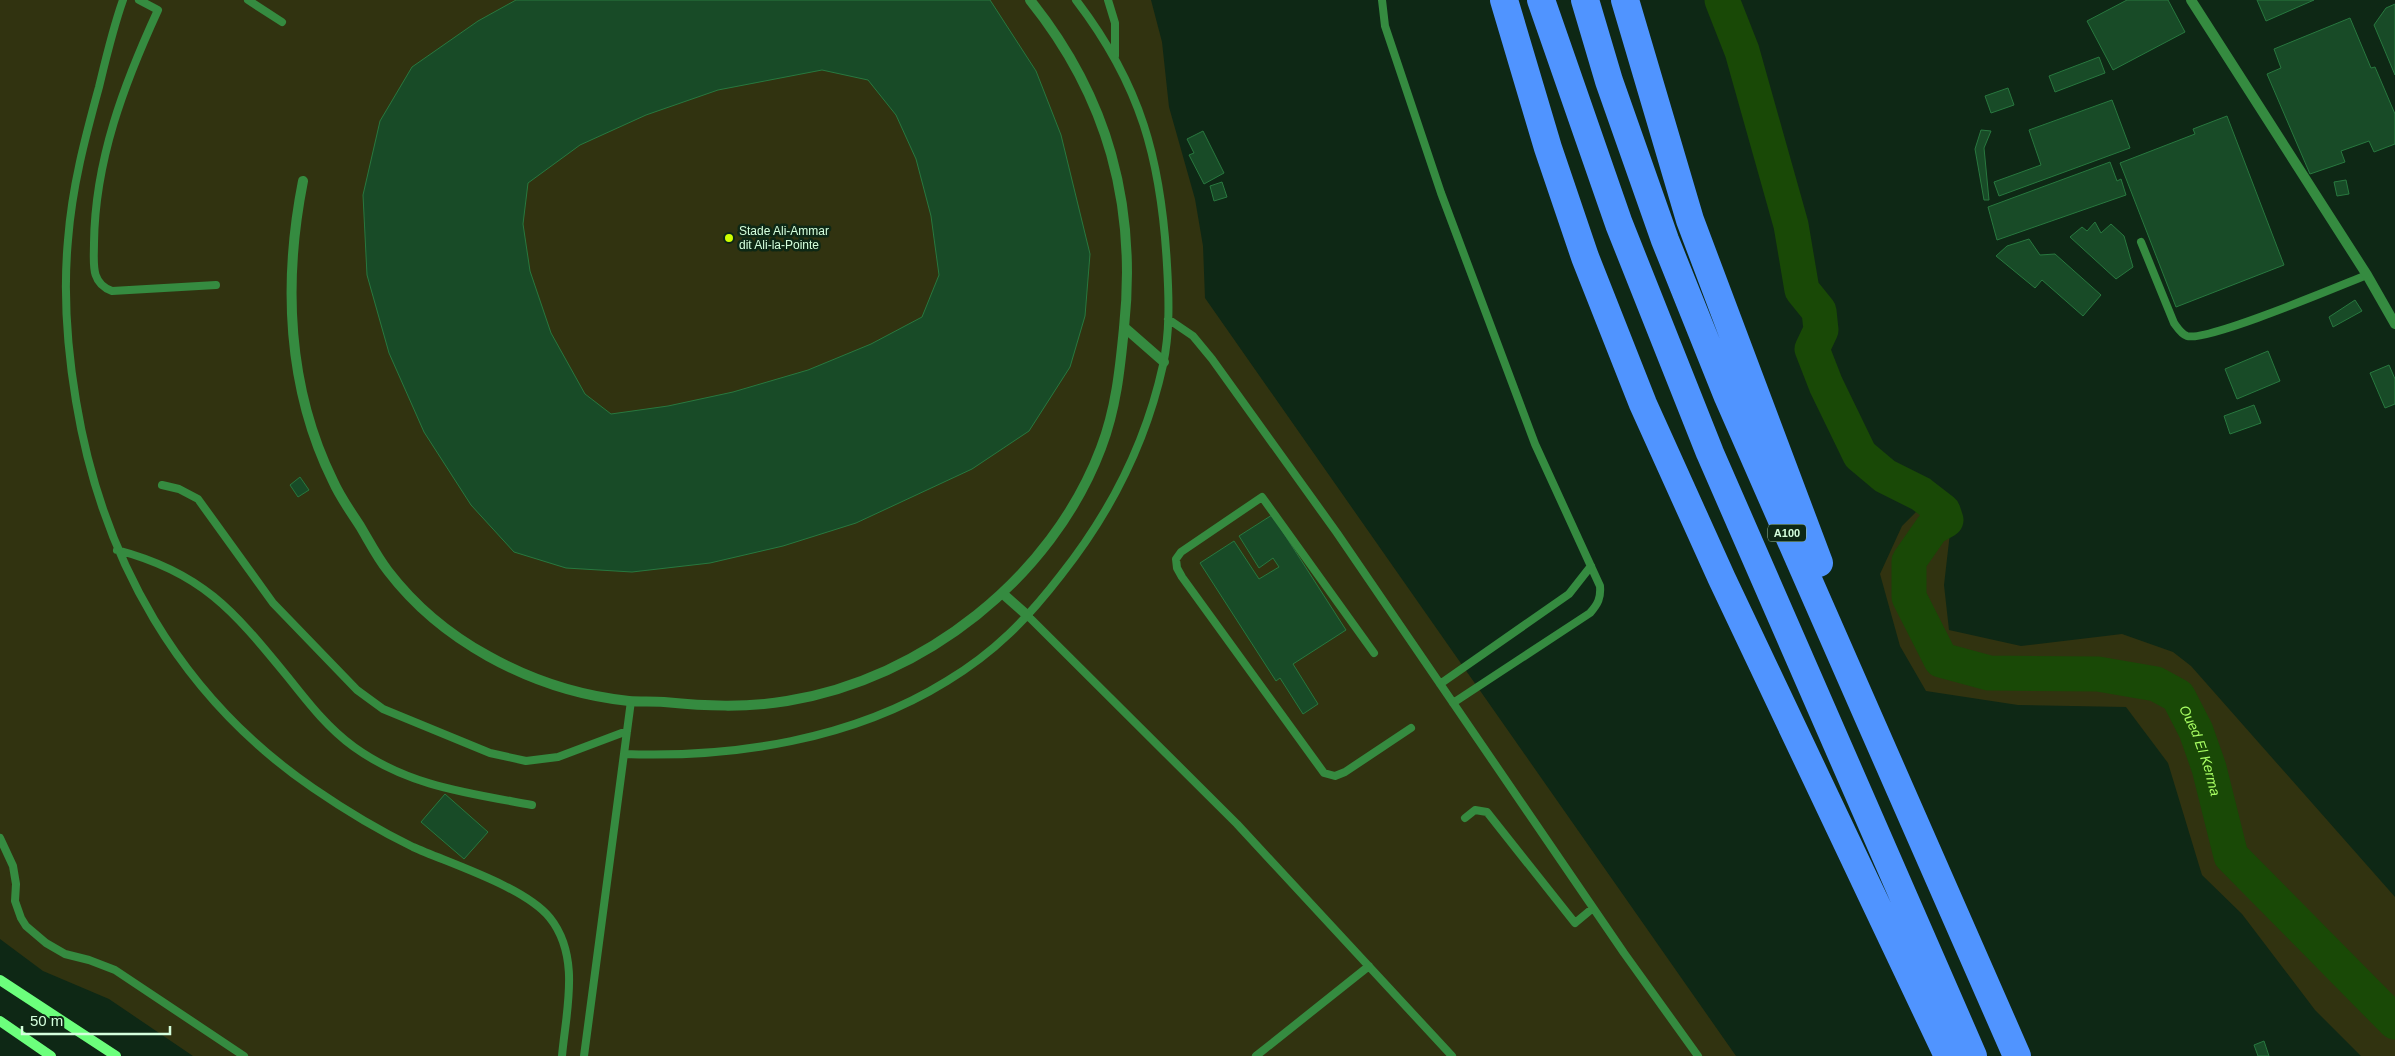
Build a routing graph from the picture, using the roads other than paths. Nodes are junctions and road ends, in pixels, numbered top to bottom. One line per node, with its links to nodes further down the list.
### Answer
1 (123, 0): 24 (lane)
2 (140, 0): 18 (lane)
3 (248, 0): 13 (lane)
4 (1030, 0): 21 (street)
5 (1076, 0): 14 (lane)
6 (1108, 0): 14 (lane)
7 (1382, 0): 25 (lane)
8 (1504, 0): 51 (highway)
9 (1541, 0): 52 (highway, A100)
10 (1585, 0): 32 (highway, A100)
11 (1625, 0): 32 (highway)
12 (2191, 0): 17 (street)
13 (282, 22)
14 (1115, 56): 19 (lane)
15 (303, 181): 30 (street)
16 (2141, 242): 17 (lane)
17 (2367, 275): 20 (street)
18 (216, 285)
19 (1168, 319): 22 (lane); 29 (lane)
20 (2395, 324)
21 (1124, 326): 22 (street); 26 (street)
22 (1164, 362): 27 (lane)
23 (162, 485): 34 (lane)
24 (117, 550): 36 (lane); 46 (lane)
25 (1591, 566): 29 (lane); 31 (lane)
26 (1002, 593): 27 (street); 30 (street)
27 (1028, 616): 35 (lane); 40 (lane)
28 (1374, 653): 33 (lane)
29 (1440, 684): 31 (lane)
30 (632, 701): 34 (lane)
31 (1453, 703): 39 (lane)
32 (1870, 719): 53 (highway, A100)
33 (1411, 728)
34 (627, 731): 35 (lane)
35 (624, 754): 47 (lane)
36 (532, 805)
37 (1465, 818): 39 (lane)
38 (0, 838): 45 (lane)
39 (1593, 908): 50 (lane)
40 (1369, 966): 48 (lane); 49 (lane)
41 (0, 980): 44 (main road)
42 (0, 1021): 43 (main road)
43 (51, 1056)
44 (116, 1056)
45 (244, 1056)
46 (562, 1056)
47 (584, 1056)
48 (1256, 1056)
49 (1452, 1056)
50 (1698, 1056)
51 (1948, 1056)
52 (1973, 1056)
53 (2017, 1056)

